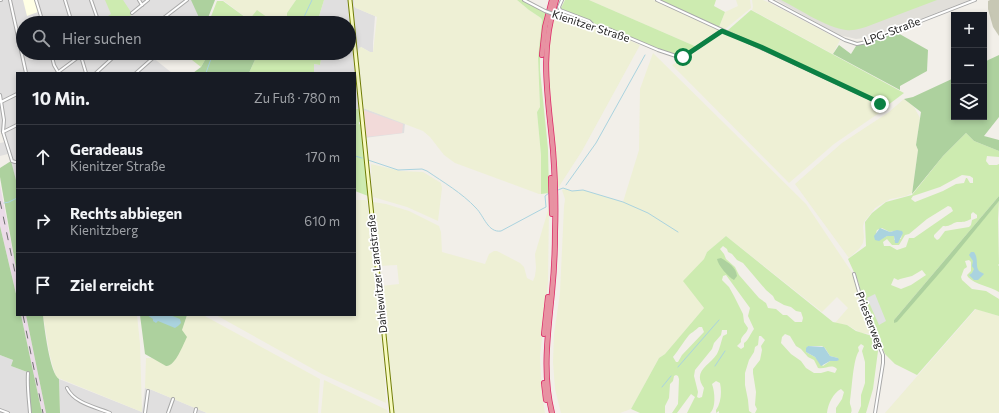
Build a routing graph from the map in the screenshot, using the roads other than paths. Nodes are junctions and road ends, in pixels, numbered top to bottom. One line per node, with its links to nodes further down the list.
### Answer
1 (10, 0): 24 (street)
2 (36, 0): 18 (street)
3 (66, 0): 19 (street)
4 (91, 0): 20 (street)
5 (139, 0): 16 (street)
6 (148, 0): 16 (street)
7 (187, 0): 21 (street)
8 (350, 0): 22 (street, Dahlewitzer Landstraße)
9 (524, 0): 23 (street, Kienitzer Straße, bridge)
10 (552, 0): 48 (highway)
11 (556, 0): 48 (highway)
12 (562, 0): 23 (street)
13 (657, 0): 25 (street)
14 (770, 0): 15 (street, LPG-Straße)
15 (974, 0)
16 (142, 5): 17 (street)
17 (132, 13)
18 (41, 16)
19 (70, 16)
20 (97, 16)
21 (166, 16)
22 (352, 16)
23 (592, 26): 25 (street, Kienitzer Straße)
24 (16, 27)
25 (722, 31): 42 (street)
26 (23, 60): 33 (street)
27 (53, 60): 34 (street)
28 (73, 60): 35 (street)
29 (83, 60): 36 (street)
30 (110, 60): 37 (street)
31 (151, 60): 38 (street)
32 (356, 60): 63 (street, Dahlewitzer Landstraße)
33 (26, 72)
34 (57, 72)
35 (58, 72)
36 (86, 72)
37 (97, 72)
38 (137, 72)
39 (16, 94): 41 (street)
40 (0, 95): 41 (street)
41 (1, 102): 43 (street)
42 (880, 104)
43 (4, 123): 45 (street); 46 (street)
44 (16, 125): 45 (street)
45 (8, 129): 46 (street)
46 (3, 132): 47 (street)
47 (16, 162)
48 (553, 189): 49 (highway)
49 (554, 195): 64 (highway); 65 (highway)
50 (854, 274): 66 (street, Priesterweg)
51 (28, 373): 58 (street)
52 (67, 388): 59 (street)
53 (148, 390): 60 (street)
54 (173, 399): 61 (street)
55 (196, 409): 62 (street)
56 (0, 410): 57 (street)
57 (8, 413)
58 (30, 413)
59 (110, 413)
60 (145, 413)
61 (168, 413)
62 (195, 413)
63 (392, 413)
64 (549, 413)
65 (552, 413)
66 (875, 413)

